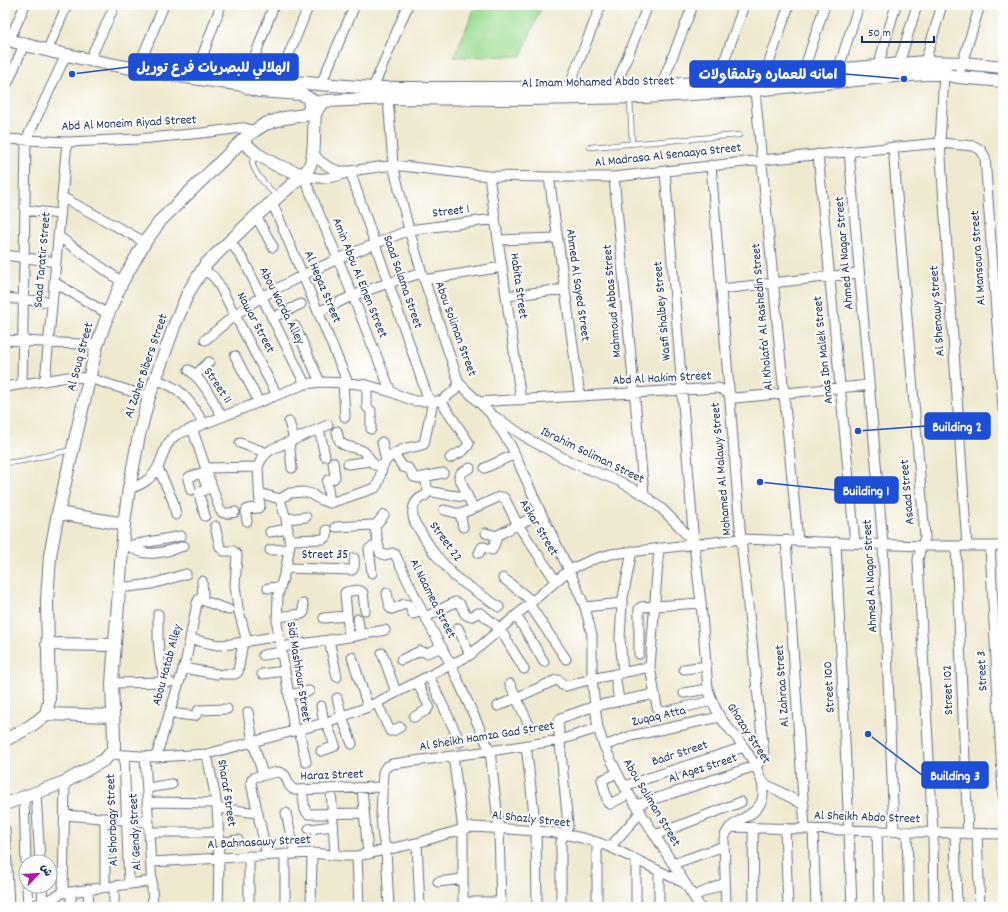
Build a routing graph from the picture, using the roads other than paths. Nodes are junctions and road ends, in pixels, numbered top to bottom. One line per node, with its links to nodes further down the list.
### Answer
1 (25, 5): 21 (street)
2 (67, 5): 23 (street)
3 (114, 5): 25 (street)
4 (164, 5): 31 (street)
5 (221, 5): 37 (street)
6 (274, 5): 42 (street)
7 (308, 5): 38 (street)
8 (355, 5): 41 (street)
9 (408, 5): 44 (street)
10 (601, 5): 47 (street)
11 (648, 5): 45 (street)
12 (693, 5): 43 (street)
13 (744, 5): 40 (street)
14 (789, 5): 35 (street)
15 (825, 5): 33 (street)
16 (859, 5): 32 (street)
17 (896, 5): 29 (street)
18 (917, 5): 28 (street)
19 (942, 5): 26 (street)
20 (980, 5): 27 (street)
21 (7, 40): 22 (main road, Al Imam Mohamed Abdo Street)
22 (24, 45): 23 (main road, Al Imam Mohamed Abdo Street); 46 (street)
23 (47, 51): 24 (main road, Al Imam Mohamed Abdo Street)
24 (66, 55): 25 (main road, Al Imam Mohamed Abdo Street); 58 (street)
25 (89, 61): 31 (main road, Al Imam Mohamed Abdo Street)
26 (925, 62): 27 (main road, Al Imam Mohamed Abdo Street); 28 (main road, Al Imam Mohamed Abdo Street)
27 (963, 63): 30 (main road, Al Imam Mohamed Abdo Street); 36 (street)
28 (899, 64): 29 (main road, Al Imam Mohamed Abdo Street)
29 (878, 66): 32 (main road, Al Imam Mohamed Abdo Street)
30 (1003, 67)
31 (137, 70): 37 (main road, Al Imam Mohamed Abdo Street)
32 (838, 70): 33 (main road, Al Imam Mohamed Abdo Street)
33 (803, 73): 35 (main road, Al Imam Mohamed Abdo Street)
34 (944, 74): 36 (main road, Al Imam Mohamed Abdo Street); 48 (main road, Al Imam Mohamed Abdo Street); 61 (street, Al Shenawy Street)
35 (764, 77): 40 (main road, Al Imam Mohamed Abdo Street)
36 (958, 77): 39 (main road, Al Imam Mohamed Abdo Street)
37 (194, 79): 42 (main road, Al Imam Mohamed Abdo Street)
38 (278, 81): 41 (main road, Al Imam Mohamed Abdo Street); 42 (main road, Al Imam Mohamed Abdo Street)
39 (1003, 81)
40 (717, 82): 43 (main road, Al Imam Mohamed Abdo Street)
41 (321, 84): 44 (main road, Al Imam Mohamed Abdo Street)
42 (244, 85): 51 (main road, Al Imam Mohamed Abdo Street)
43 (662, 86): 45 (main road, Al Imam Mohamed Abdo Street)
44 (373, 88): 47 (main road, Al Imam Mohamed Abdo Street)
45 (615, 88): 47 (main road, Al Imam Mohamed Abdo Street)
46 (5, 89)
47 (568, 89)
48 (755, 90): 49 (main road, Al Imam Mohamed Abdo Street); 69 (street, Al Kholafa' Al Rashedin Street)
49 (630, 97): 50 (main road, Al Imam Mohamed Abdo Street); 62 (lane)
50 (388, 98): 52 (main road, Al Imam Mohamed Abdo Street); 70 (street, Abou Soliman Street)
51 (309, 99): 52 (main road, Al Imam Mohamed Abdo Street); 53 (main road)
52 (322, 102): 54 (main road, Al Zaher Bibers Street)
53 (305, 115): 54 (main road); 55 (main road, Al Souq Street)
54 (314, 123): 66 (main road, Al Zaher Bibers Street)
55 (253, 131): 59 (main road, Al Souq Street); 60 (street, Abd Al Moneim Riyad Street)
56 (739, 135): 62 (lane)
57 (5, 139): 58 (street, Abd Al Moneim Riyad Street)
58 (26, 140): 60 (street, Abd Al Moneim Riyad Street); 80 (street)
59 (242, 141): 67 (main road); 89 (main road, Al Souq Street)
60 (67, 142): 78 (street, Saad Taratir Street)
61 (940, 143): 63 (street, Al Madrasa Al Senaaya Street); 119 (street, Al Mansoura Street); 226 (street, Al Shenawy Street)
62 (632, 144): 64 (lane)
63 (893, 147): 65 (street, Al Madrasa Al Senaaya Street); 224 (street, Asaad Street)
64 (590, 148)
65 (849, 152): 68 (street, Al Madrasa Al Senaaya Street); 98 (street, Ahmed Al Nagar Street)
66 (313, 153): 72 (street, Al Madrasa Al Senaaya Street); 74 (main road, Al Zaher Bibers Street)
67 (257, 154): 74 (main road); 79 (lane)
68 (818, 154): 69 (street, Al Madrasa Al Senaaya Street); 101 (street, Anas Ibn Malek Street)
69 (762, 160): 71 (street, Al Madrasa Al Senaaya Street); 105 (street, Al Kholafa' Al Rashedin Street)
70 (393, 165): 72 (street, Al Madrasa Al Senaaya Street); 75 (street, Al Madrasa Al Senaaya Street); 84 (street, Abou Soliman Street)
71 (711, 166): 73 (street, Al Madrasa Al Senaaya Street); 107 (street, Mohamed Al Malawy Street)
72 (350, 171): 74 (street, Al Madrasa Al Senaaya Street); 90 (street, Saad Salama Street)
73 (665, 171): 77 (street, Al Madrasa Al Senaaya Street); 140 (street, Wasfi Shalbey Street)
74 (303, 175): 79 (main road, Al Zaher Bibers Street); 94 (street, Amin Abou Al Einen Street)
75 (489, 176): 76 (street, Al Madrasa Al Senaaya Street); 83 (street, Habita Street)
76 (549, 177): 77 (street, Al Madrasa Al Senaaya Street); 86 (street, Ahmed Al Sayed Street)
77 (614, 177): 142 (street, Mahmoud Abbas Street)
78 (62, 197): 81 (street, Saad Taratir Street); 89 (street)
79 (275, 200): 82 (main road, Al Zaher Bibers Street); 99 (street, Al Hegaz Street)
80 (25, 210): 81 (street); 93 (street)
81 (60, 214): 85 (street, Saad Taratir Street)
82 (256, 216): 88 (main road, Al Zaher Bibers Street); 91 (street)
83 (495, 219): 84 (street, Street 1); 87 (street, Habita Street)
84 (409, 230): 90 (street, Street 1); 100 (street, Abou Soliman Street)
85 (58, 236): 95 (street, Saad Taratir Street); 103 (street)
86 (558, 238): 87 (street); 106 (street, Ahmed Al Sayed Street)
87 (498, 240): 96 (street, Habita Street)
88 (230, 241): 97 (main road, Al Zaher Bibers Street); 108 (street, Abou Warda Alley)
89 (146, 242): 103 (main road, Al Souq Street)
90 (374, 244): 94 (street, Street 1); 104 (street, Saad Salama Street)
91 (273, 247)
92 (5, 255): 93 (street)
93 (24, 258): 95 (street); 112 (street)
94 (338, 259): 99 (street, Street 1); 109 (street, Amin Abou Al Einen Street)
95 (56, 262): 102 (street, Saad Taratir Street)
96 (502, 268): 100 (street); 110 (street, Habita Street)
97 (202, 271): 117 (street, Nawar Street); 129 (main road, Al Zaher Bibers Street)
98 (859, 273): 101 (street); 137 (street, Ahmed Al Nagar Street)
99 (302, 275): 108 (street, Street 1); 115 (street, Al Hegaz Street)
100 (423, 276): 104 (street); 133 (street, Abou Soliman Street)
101 (830, 277): 105 (street); 139 (street, Anas Ibn Malek Street)
102 (54, 282): 113 (street, Saad Taratir Street); 116 (street)
103 (122, 282): 116 (main road, Al Souq Street)
104 (388, 283): 109 (street); 149 (street, Saad Salama Street)
105 (773, 283): 107 (street); 143 (street, Al Kholafa' Al Rashedin Street)
106 (565, 289): 110 (street); 146 (street, Ahmed Al Sayed Street)
107 (721, 289): 144 (street, Mohamed Al Malawy Street)
108 (261, 296): 117 (street, Street 1); 118 (street, Abou Warda Alley)
109 (352, 296): 115 (street); 141 (street, Amin Abou Al Einen Street)
110 (506, 296): 148 (street, Habita Street)
111 (5, 298): 112 (street)
112 (23, 299): 113 (street); 123 (street)
113 (52, 302): 124 (street, Saad Taratir Street)
114 (301, 304): 118 (street)
115 (318, 312): 132 (street, Al Hegaz Street)
116 (108, 314): 125 (main road, Al Souq Street)
117 (235, 315): 122 (street, Street 1); 145 (street, Nawar Street)
118 (272, 318): 135 (street, Abou Warda Alley)
119 (1000, 324): 152 (street, Al Mansoura Street)
120 (295, 326): 131 (street)
121 (5, 340): 123 (street)
122 (206, 340)
123 (23, 341): 124 (street); 134 (street)
124 (49, 342): 125 (street); 130 (street, Saad Taratir Street)
125 (97, 345): 128 (main road, Al Souq Street)
126 (235, 356): 150 (street)
127 (209, 362): 154 (street, Street 11)
128 (89, 378): 130 (street); 147 (street); 166 (main road, Al Souq Street)
129 (155, 379): 147 (main road, Al Zaher Bibers Street); 157 (street)
130 (45, 381): 134 (street)
131 (320, 382): 132 (street); 135 (street)
132 (346, 382): 136 (street); 155 (street, Al Hegaz Street)
133 (459, 383): 149 (street); 151 (street, Abou Soliman Street)
134 (22, 384): 138 (street)
135 (306, 384): 145 (street)
136 (367, 385): 141 (street); 161 (street)
137 (869, 385): 139 (street, Abd Al Hakim Street); 222 (street, Ahmed Al Nagar Street)
138 (5, 387)
139 (840, 388): 143 (street, Abd Al Hakim Street); 219 (street, Anas Ibn Malek Street)
140 (682, 390): 142 (street, Abd Al Hakim Street); 144 (street, Abd Al Hakim Street); 221 (street, Wasfi Shalbey Street)
141 (391, 392): 149 (street)
142 (634, 393): 146 (street, Abd Al Hakim Street); 189 (street, Mahmoud Abbas Street)
143 (784, 393): 144 (street, Abd Al Hakim Street); 217 (street, Al Kholafa' Al Rashedin Street)
144 (729, 394): 215 (street, Mohamed Al Malawy Street)
145 (277, 395): 150 (street)
146 (580, 396): 148 (street, Abd Al Hakim Street)
147 (149, 397): 185 (main road, Al Zaher Bibers Street)
148 (521, 400): 151 (street, Abd Al Hakim Street)
149 (435, 401): 168 (street); 171 (street, Saad Salama Street)
150 (259, 402): 154 (street)
151 (478, 402): 153 (street, Abou Soliman Street)
152 (1003, 409)
153 (490, 413): 169 (street, Abou Soliman Street); 189 (street, Ibrahim Soliman Street)
154 (222, 417): 157 (street)
155 (345, 417)
156 (289, 422): 163 (street)
157 (204, 424): 159 (street)
158 (328, 425): 160 (street)
159 (192, 428): 178 (street); 182 (street)
160 (319, 429): 163 (street); 170 (street)
161 (371, 429)
162 (337, 431): 172 (street)
163 (292, 440): 167 (street); 179 (street)
164 (382, 442): 174 (street)
165 (240, 444): 167 (street)
166 (73, 450): 175 (lane); 196 (main road, Al Souq Street)
167 (267, 453): 177 (street)
168 (394, 454): 174 (street); 184 (street)
169 (515, 454): 181 (street); 197 (street, Abou Soliman Street)
170 (325, 456)
171 (450, 458)
172 (370, 461): 174 (street); 176 (street)
173 (333, 462): 192 (street)
174 (384, 463): 192 (street)
175 (5, 464)
176 (348, 464)
177 (258, 467): 182 (street); 188 (street)
178 (158, 468): 185 (street); 199 (street)
179 (292, 468)
180 (470, 468): 190 (street)
181 (485, 468)
182 (207, 472): 186 (street); 195 (street); 201 (street)
183 (443, 473): 184 (street)
184 (425, 476): 187 (street)
185 (128, 489): 205 (main road, Al Zaher Bibers Street)
186 (191, 490)
187 (428, 491): 190 (street); 254 (street, Street 22)
188 (259, 493): 191 (street); 204 (street)
189 (644, 495): 221 (street, Ibrahim Soliman Street)
190 (467, 497): 193 (street)
191 (280, 499): 192 (street); 203 (street, Sidi Mashhour Street)
192 (330, 503)
193 (473, 508): 198 (street, Askar Street); 206 (street, Askar Street)
194 (444, 510): 198 (street)
195 (235, 512)
196 (58, 513): 205 (main road); 273 (main road, Al Souq Street)
197 (541, 513): 206 (street); 237 (street, Abou Soliman Street)
198 (460, 514): 209 (street)
199 (176, 515)
200 (384, 515): 208 (street)
201 (205, 516)
202 (306, 517): 203 (street)
203 (286, 519): 210 (street, Sidi Mashhour Street)
204 (247, 521)
205 (124, 524): 229 (main road, Al Zaher Bibers Street)
206 (518, 525): 214 (street); 242 (street, Askar Street)
207 (215, 526): 272 (street)
208 (374, 527): 220 (street); 230 (street)
209 (463, 527)
210 (288, 529): 211 (street); 220 (street, Sidi Mashhour Street)
211 (270, 532)
212 (486, 533): 214 (street)
213 (181, 536): 229 (street)
214 (497, 536): 234 (street)
215 (741, 538): 216 (street); 221 (street); 347 (street, Mohamed Al Malawy Street)
216 (786, 540): 217 (street); 366 (street, Al Zahraa Street)
217 (798, 541): 218 (street)
218 (836, 542): 219 (street); 385 (street, Street 100)
219 (855, 543): 222 (street)
220 (289, 544): 232 (street); 236 (street, Sidi Mashhour Street)
221 (694, 544): 231 (street); 250 (street, Ghozay Street)
222 (883, 544): 224 (street); 390 (street, Ahmed Al Nagar Street)
223 (184, 546): 229 (street)
224 (922, 546): 225 (street); 392 (street, Asaad Street)
225 (956, 546): 226 (street); 396 (street, Street 102)
226 (967, 546): 227 (street)
227 (990, 546): 228 (street); 360 (street, Street 3)
228 (1003, 546)
229 (126, 547): 243 (main road, Al Zaher Bibers Street)
230 (379, 547): 238 (street); 258 (street, Al Naamea Street)
231 (659, 548): 233 (street); 252 (street)
232 (270, 550)
233 (632, 551): 237 (street); 249 (street)
234 (479, 553)
235 (354, 558): 236 (street, Street 35)
236 (286, 568): 245 (street, Sidi Mashhour Street)
237 (569, 570): 242 (street); 253 (street, Abou Soliman Street)
238 (372, 573)
239 (186, 574): 243 (street)
240 (502, 578): 248 (street)
241 (202, 581): 247 (street, Abou Hatab Alley)
242 (556, 581): 248 (street)
243 (119, 588): 274 (main road, Al Zaher Bibers Street)
244 (268, 588): 245 (street)
245 (280, 588): 261 (street, Sidi Mashhour Street)
246 (387, 593): 258 (street)
247 (199, 598): 255 (street); 270 (street, Abou Hatab Alley)
248 (531, 603): 259 (street); 282 (street)
249 (622, 603): 253 (street); 292 (street)
250 (701, 603): 252 (street); 286 (street, Ghozay Street)
251 (303, 604): 261 (street)
252 (655, 605): 278 (street); 287 (street)
253 (585, 606): 296 (street, Abou Soliman Street)
254 (499, 607)
255 (229, 610)
256 (365, 610): 260 (street)
257 (158, 614): 298 (street)
258 (424, 614): 265 (street); 275 (street, Al Naamea Street)
259 (516, 615): 265 (street); 284 (street)
260 (346, 616): 262 (street); 269 (street)
261 (277, 617): 268 (street, Sidi Mashhour Street)
262 (324, 618)
263 (358, 619): 267 (street)
264 (458, 628): 280 (street)
265 (500, 629): 280 (street); 289 (street)
266 (384, 630): 267 (street)
267 (360, 635): 269 (street)
268 (279, 636): 272 (street); 276 (street, Sidi Mashhour Street)
269 (348, 637): 271 (street)
270 (190, 639): 272 (street); 288 (street, Abou Hatab Alley)
271 (329, 640): 276 (street); 294 (street)
272 (245, 642): 288 (street)
273 (47, 644): 274 (main road); 320 (main road, Al Souq Street)
274 (115, 645): 297 (main road, Al Zaher Bibers Street)
275 (442, 647): 283 (street); 285 (street, Al Naamea Street)
276 (281, 650): 279 (street); 291 (street, Sidi Mashhour Street)
277 (382, 653): 304 (street)
278 (639, 654)
279 (263, 655)
280 (470, 655): 285 (street)
281 (352, 657): 316 (street)
282 (566, 659)
283 (401, 660)
284 (544, 662)
285 (451, 665): 295 (street); 339 (street, Al Naamea Street)
286 (706, 666): 290 (street); 302 (street, Ghozay Street)
287 (650, 667): 292 (street); 307 (street)
288 (183, 668): 299 (street, Abou Hatab Alley)
289 (524, 669)
290 (684, 669)
291 (285, 671): 293 (street); 306 (street, Sidi Mashhour Street)
292 (619, 673): 296 (street); 310 (street)
293 (262, 674)
294 (337, 676)
295 (429, 676): 300 (street); 333 (street)
296 (592, 679): 309 (street); 315 (street, Abou Soliman Street)
297 (112, 682): 298 (street); 321 (main road, Al Zaher Bibers Street)
298 (165, 682): 299 (street)
299 (179, 682): 318 (street, Abou Hatab Alley)
300 (417, 682): 304 (street); 323 (street)
301 (510, 684): 309 (street)
302 (708, 689): 305 (street); 311 (street, Ghozay Street)
303 (309, 691): 306 (street)
304 (396, 692): 312 (street)
305 (684, 693)
306 (289, 694): 329 (street, Sidi Mashhour Street)
307 (655, 694): 310 (street); 311 (street)
308 (337, 698): 322 (street)
309 (516, 698): 314 (street); 327 (street)
310 (619, 701): 315 (street)
311 (712, 701): 324 (street, Ghozay Street)
312 (377, 703): 316 (street); 326 (street)
313 (321, 706): 325 (street)
314 (498, 706)
315 (595, 706): 328 (street, Abou Soliman Street); 331 (street)
316 (368, 707): 322 (street)
317 (227, 709): 318 (street)
318 (169, 712): 345 (street, Abou Hatab Alley)
319 (248, 712): 332 (street)
320 (46, 714): 321 (main road); 330 (main road)
321 (113, 716): 340 (main road, Al Zaher Bibers Street)
322 (342, 717): 325 (street); 334 (street)
323 (414, 717)
324 (720, 718): 336 (street, Zuqaq Atta); 337 (street, Ghozay Street)
325 (325, 723): 329 (street); 338 (street)
326 (400, 727)
327 (530, 727)
328 (598, 728): 331 (street, Al Sheikh Hamza Gad Street); 336 (street, Abou Soliman Street)
329 (296, 731): 332 (street); 346 (street, Sidi Mashhour Street)
330 (5, 740)
331 (560, 740): 335 (street, Al Sheikh Hamza Gad Street); 394 (street)
332 (253, 742): 341 (street); 349 (street)
333 (460, 742)
334 (352, 744)
335 (526, 745): 339 (street, Al Sheikh Hamza Gad Street); 386 (street)
336 (604, 746): 348 (street, Abou Soliman Street)
337 (744, 747): 347 (street, Ghozay Street); 358 (street, Badr Street)
338 (321, 751)
339 (490, 752): 344 (street, Al Sheikh Hamza Gad Street); 383 (street, Al Naamea Street)
340 (110, 754): 342 (street); 350 (main road)
341 (207, 754): 345 (street); 365 (street, Sharaf Street)
342 (124, 755): 343 (street); 374 (street, Al Shorbagy Street)
343 (145, 756): 345 (street); 354 (street, Al Gendy Street)
344 (453, 756): 353 (street, Al Sheikh Hamza Gad Street); 382 (street)
345 (156, 757)
346 (306, 762)
347 (755, 766): 351 (street, Ghozay Street); 367 (street, Al Agez Street)
348 (617, 773): 358 (street, Abou Soliman Street); 358 (street, Badr Street)
349 (263, 775): 357 (street, Haraz Street); 368 (street, Haraz Street)
350 (65, 782): 359 (main road); 372 (street)
351 (762, 782): 366 (street); 377 (street, Ghozay Street)
352 (172, 784): 354 (street)
353 (382, 787): 355 (street, Haraz Street); 405 (street)
354 (147, 788): 362 (street, Al Gendy Street)
355 (362, 788): 356 (street, Haraz Street); 371 (street)
356 (331, 789): 357 (street, Haraz Street); 370 (street)
357 (302, 790): 370 (street)
358 (627, 790): 367 (street, Abou Soliman Street)
359 (36, 793): 361 (main road); 408 (street)
360 (1003, 794)
361 (24, 798): 364 (main road); 407 (street)
362 (147, 802): 365 (street); 375 (street, Al Gendy Street)
363 (740, 802): 395 (street)
364 (5, 804)
365 (217, 805): 368 (street); 389 (street, Sharaf Street)
366 (804, 805): 384 (street, Al Zahraa Street)
367 (638, 809): 395 (street, Abou Soliman Street); 404 (street)
368 (258, 813): 412 (street)
369 (286, 813): 409 (street)
370 (333, 814): 371 (street); 376 (street)
371 (364, 814): 411 (street)
372 (65, 815): 373 (street); 428 (street)
373 (105, 818): 374 (street); 426 (street)
374 (126, 820): 375 (street); 424 (street, Al Shorbagy Street)
375 (148, 822): 388 (street, Al Gendy Street)
376 (333, 826): 381 (street); 410 (street)
377 (730, 827): 378 (street, Al Sheikh Abdo Street); 403 (street)
378 (753, 828): 379 (street, Al Sheikh Abdo Street); 455 (street)
379 (785, 828): 384 (street, Al Sheikh Abdo Street); 456 (street)
380 (5, 829): 435 (street)
381 (309, 829)
382 (463, 829): 383 (street, Al Shazly Street); 402 (street, Al Shazly Street); 420 (street)
383 (499, 829): 386 (street, Al Shazly Street); 434 (street, Al Naamea Street)
384 (809, 829): 385 (street, Al Sheikh Abdo Street); 457 (street, Al Zahraa Street)
385 (850, 830): 387 (street, Al Sheikh Abdo Street); 458 (street)
386 (536, 831): 394 (street, Al Shazly Street); 448 (street)
387 (877, 831): 390 (street, Al Sheikh Abdo Street); 459 (street)
388 (149, 832): 389 (street); 417 (street, Al Gendy Street)
389 (219, 832): 401 (street, Sharaf Street)
390 (894, 832): 391 (street, Al Sheikh Abdo Street)
391 (907, 832): 392 (street, Al Sheikh Abdo Street); 460 (street)
392 (933, 833): 393 (street, Al Sheikh Abdo Street); 461 (street, Asaad Street)
393 (955, 833): 396 (street, Al Sheikh Abdo Street); 462 (street)
394 (564, 834): 400 (street, Al Shazly Street); 449 (street)
395 (655, 834): 418 (street, Abou Soliman Street)
396 (968, 834): 397 (street, Al Sheikh Abdo Street)
397 (977, 834): 398 (street, Al Sheikh Abdo Street); 463 (street)
398 (1003, 834)
399 (238, 840): 401 (street)
400 (597, 842): 404 (street, Al Shazly Street); 450 (street)
401 (220, 843): 415 (street, Sharaf Street)
402 (417, 843): 405 (street, Al Shazly Street); 447 (street)
403 (724, 846): 418 (street); 423 (street)
404 (610, 847): 416 (street, Al Shazly Street)
405 (386, 850): 411 (street, Al Shazly Street); 446 (street)
406 (312, 853): 409 (street, Al Bahnasawy Street); 410 (street, Al Bahnasawy Street); 444 (street)
407 (26, 854)
408 (40, 854)
409 (290, 854): 412 (street, Al Bahnasawy Street); 443 (street)
410 (335, 854): 414 (street, Al Bahnasawy Street)
411 (368, 854): 414 (street, Al Bahnasawy Street)
412 (267, 855): 413 (street, Al Bahnasawy Street)
413 (249, 856): 415 (street, Al Bahnasawy Street); 442 (street)
414 (357, 856): 445 (street)
415 (219, 858): 417 (street, Al Bahnasawy Street); 441 (street, Sharaf Street)
416 (636, 860): 419 (street, Al Shazly Street); 451 (street)
417 (151, 862): 421 (street, Al Gendy Street)
418 (673, 864): 425 (street, Abou Soliman Street)
419 (659, 871): 425 (street, Al Shazly Street); 452 (street)
420 (463, 879): 422 (street); 433 (street)
421 (152, 881): 424 (street); 440 (street, Al Gendy Street)
422 (438, 882)
423 (726, 883): 431 (street); 454 (street)
424 (129, 884): 426 (street)
425 (686, 884): 431 (street, Abou Soliman Street)
426 (110, 887): 427 (street); 439 (street)
427 (88, 889): 428 (street); 438 (street)
428 (67, 893): 432 (street); 437 (street)
429 (27, 894): 436 (street)
430 (42, 894): 432 (street)
431 (694, 896): 453 (street, Abou Soliman Street)
432 (43, 904): 436 (street)
433 (463, 905): 434 (street)
434 (501, 905)
435 (9, 907)
436 (27, 907)
437 (71, 907)
438 (89, 907)
439 (114, 907)
440 (153, 907)
441 (218, 907)
442 (249, 907)
443 (285, 907)
444 (311, 907)
445 (359, 907)
446 (389, 907)
447 (420, 907)
448 (537, 907)
449 (561, 907)
450 (597, 907)
451 (636, 907)
452 (659, 907)
453 (700, 907)
454 (726, 907)
455 (754, 907)
456 (788, 907)
457 (816, 907)
458 (852, 907)
459 (879, 907)
460 (909, 907)
461 (934, 907)
462 (957, 907)
463 (980, 907)

